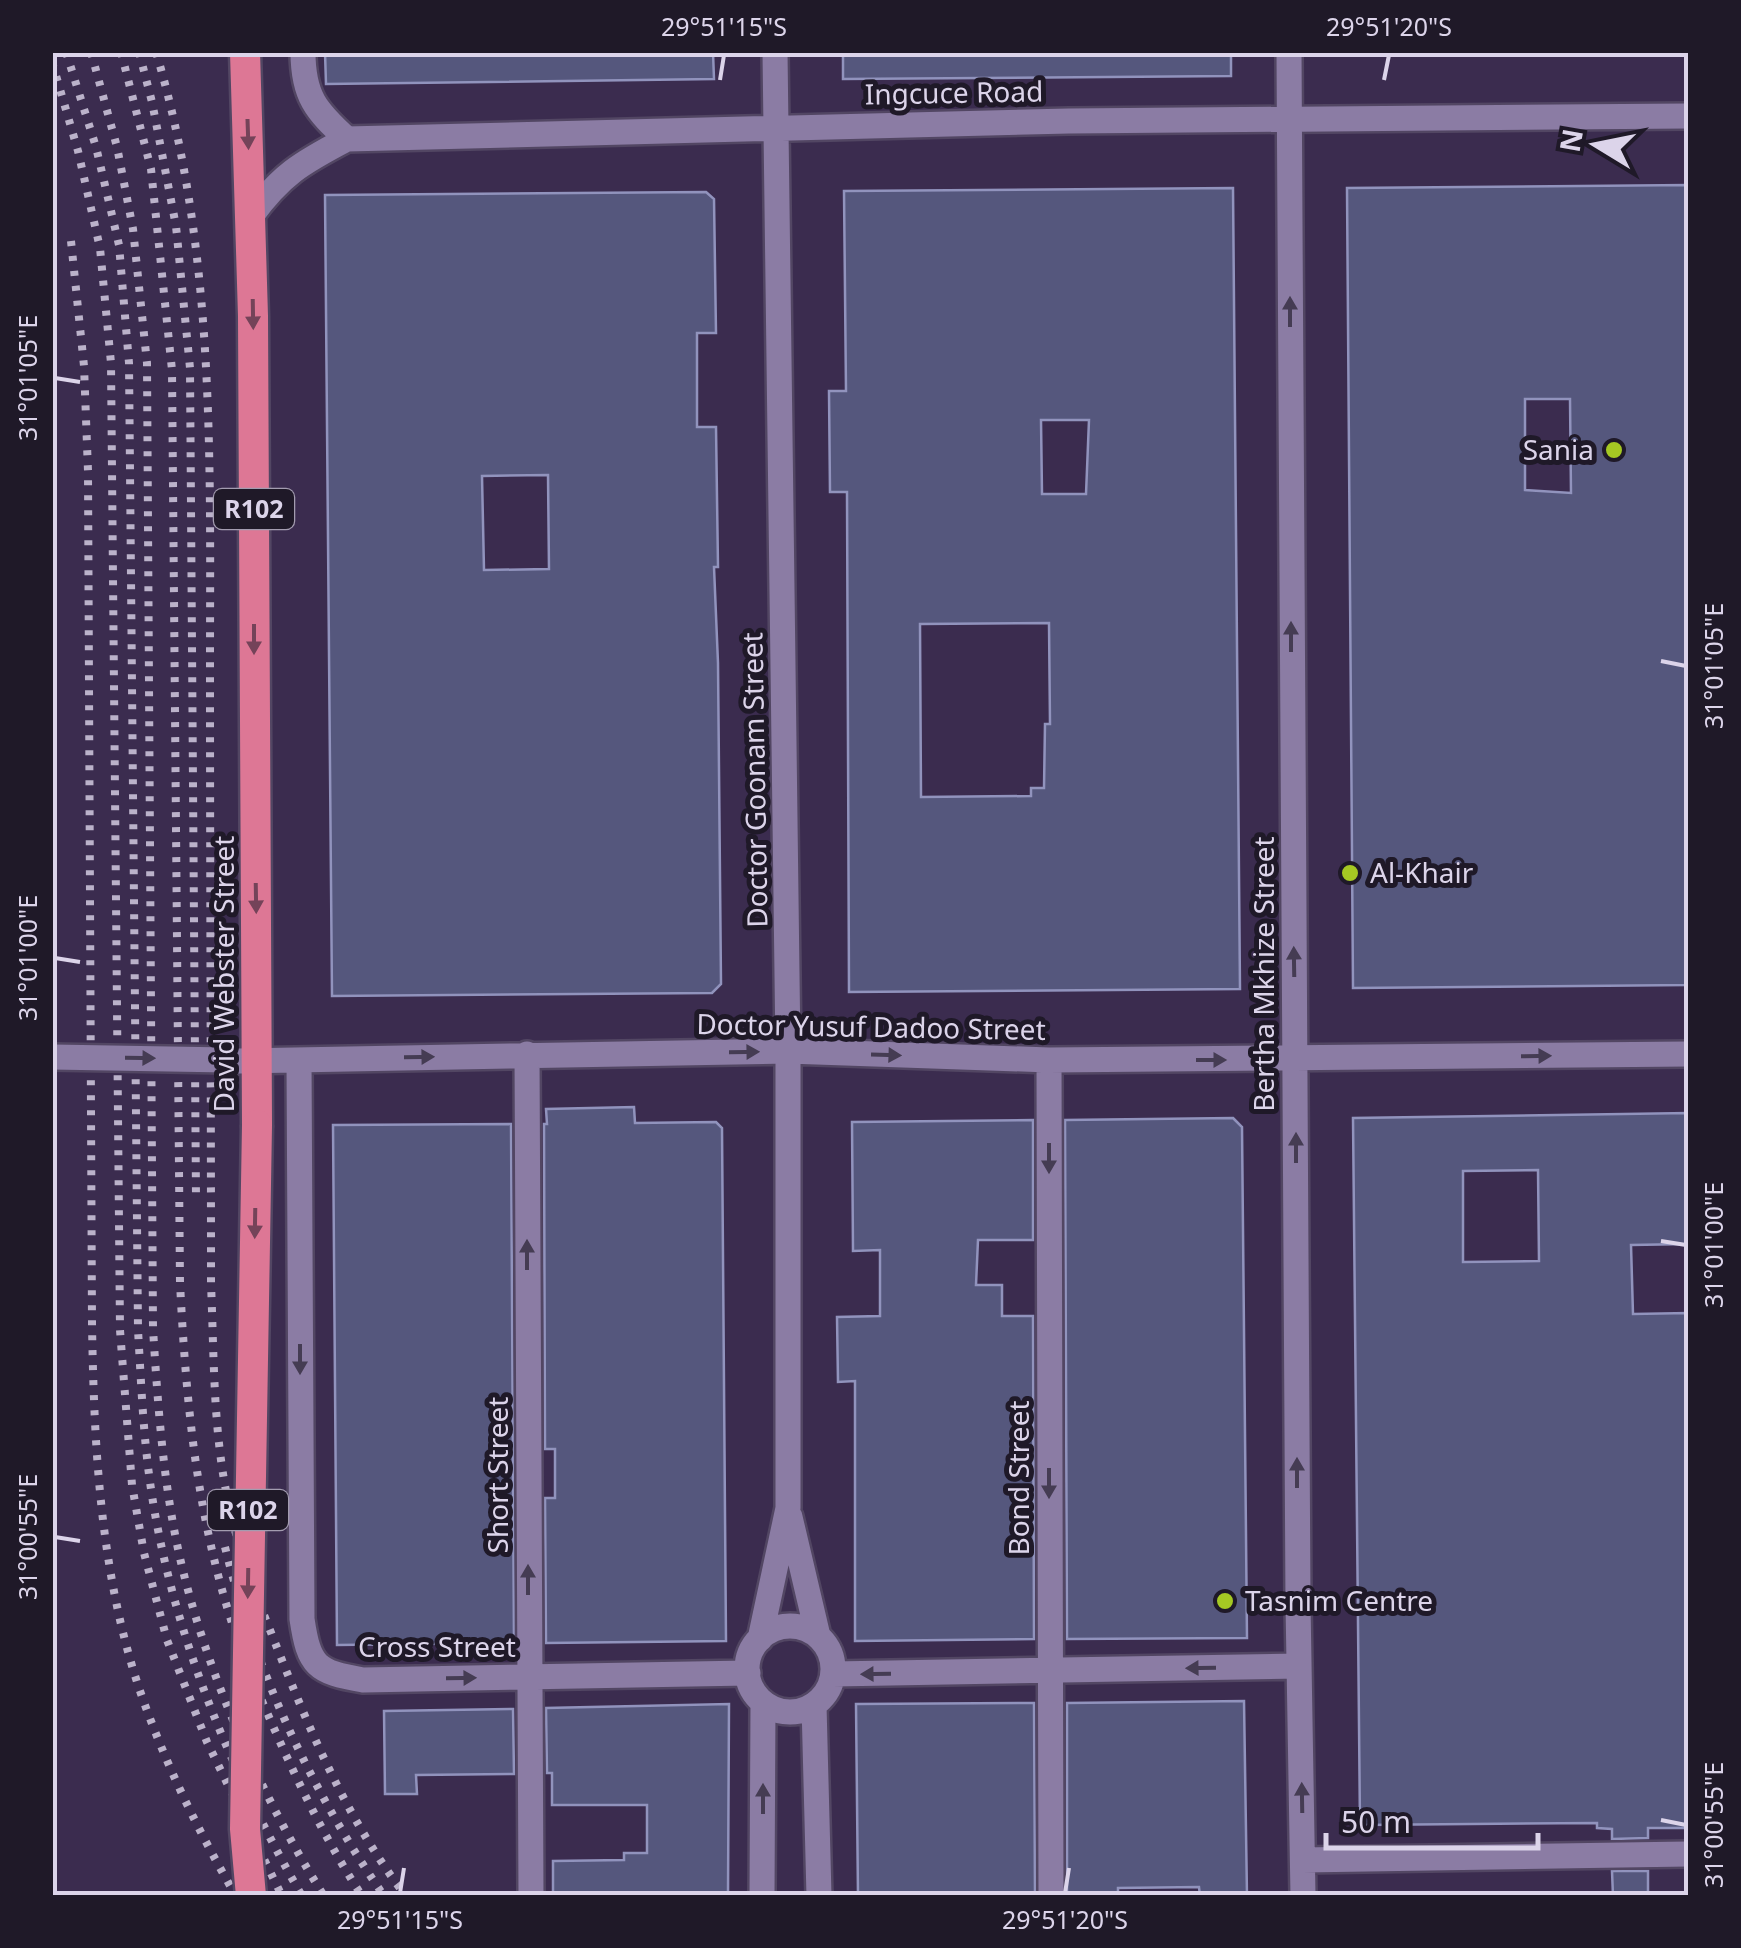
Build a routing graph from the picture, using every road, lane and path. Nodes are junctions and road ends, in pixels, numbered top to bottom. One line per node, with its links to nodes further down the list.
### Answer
1 (245, 52): 9 (highway, David Webster Street / R102, one-way to 9)
2 (303, 52): 8 (street)
3 (775, 52): 7 (street, Doctor Goonam Street)
4 (1289, 52): 6 (street, Bertha Mkhize Street)
5 (1688, 116): 6 (street, Ingcuce Road)
6 (1289, 121): 7 (street, Ingcuce Road); 15 (street, Bertha Mkhize Street, one-way to 6)
7 (776, 128): 8 (street, Ingcuce Road); 10 (street, Doctor Goonam Street)
8 (346, 139): 9 (street, Ingcuce Road)
9 (250, 216): 16 (highway, David Webster Street / R102, one-way to 16)
10 (788, 1051): 11 (street, Doctor Yusuf Dadoo Street, one-way to 10); 14 (street, Doctor Yusuf Dadoo Street, one-way to 14); 18 (street, Doctor Goonam Street)
11 (527, 1054): 17 (street, Doctor Yusuf Dadoo Street, one-way to 11); 25 (street, Short Street, one-way to 11)
12 (1688, 1054): 15 (street, Doctor Yusuf Dadoo Street, one-way to 12)
13 (52, 1057): 16 (street, Doctor Yusuf Dadoo Street, one-way to 16, bridge)
14 (1049, 1060): 15 (street, Doctor Yusuf Dadoo Street, one-way to 15); 22 (street, Bond Street, one-way to 22)
15 (1295, 1060): 21 (street, Bertha Mkhize Street, one-way to 15)
16 (243, 1061): 17 (street, Doctor Yusuf Dadoo Street); 30 (highway, David Webster Street / R102, one-way to 30, bridge)
17 (299, 1061): 25 (street, Cross Street, one-way to 25)
18 (788, 1508): 19 (street); 20 (street)
19 (818, 1636): 20 (street); 24 (street)
20 (760, 1639): 23 (street)
21 (1299, 1666): 22 (street, one-way to 22); 29 (street, Bertha Mkhize Street, one-way to 21)
22 (1050, 1672): 24 (street, one-way to 24); 34 (street, Bond Street)
23 (748, 1673): 25 (street, Cross Street); 26 (street)
24 (833, 1674): 27 (street)
25 (528, 1678): 31 (street, Short Street)
26 (764, 1703): 27 (street); 32 (street, one-way to 26)
27 (814, 1705): 33 (street)
28 (1688, 1854): 29 (street)
29 (1303, 1860): 35 (street, Bertha Mkhize Street)
30 (251, 1896)
31 (531, 1896)
32 (762, 1896)
33 (819, 1896)
34 (1051, 1896)
35 (1303, 1896)

